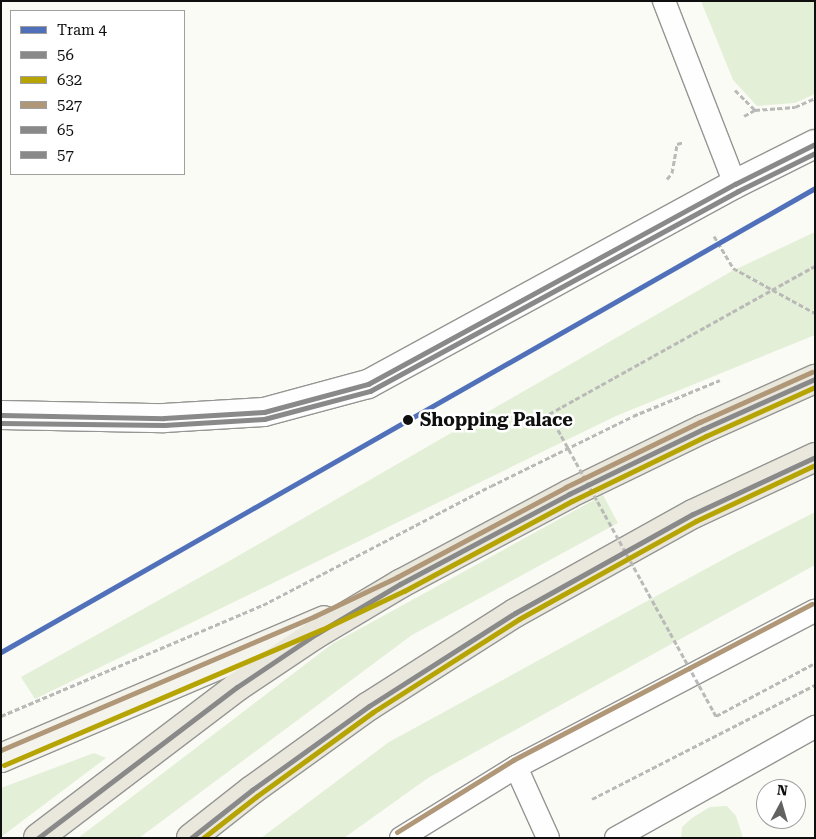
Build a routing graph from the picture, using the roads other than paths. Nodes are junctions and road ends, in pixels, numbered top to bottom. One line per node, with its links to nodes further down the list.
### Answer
1 (664, 1): 3 (lane)
2 (815, 144): 3 (street)
3 (735, 184): 5 (street)
4 (815, 379): 7 (main road)
5 (1, 415)
6 (815, 456): 13 (main road)
7 (400, 584): 10 (main road); 12 (main road)
8 (815, 611): 11 (lane)
9 (815, 727): 16 (lane)
10 (1, 758)
11 (516, 767): 14 (lane); 15 (lane)
12 (38, 838)
13 (192, 838)
14 (401, 838)
15 (548, 838)
16 (616, 838)

